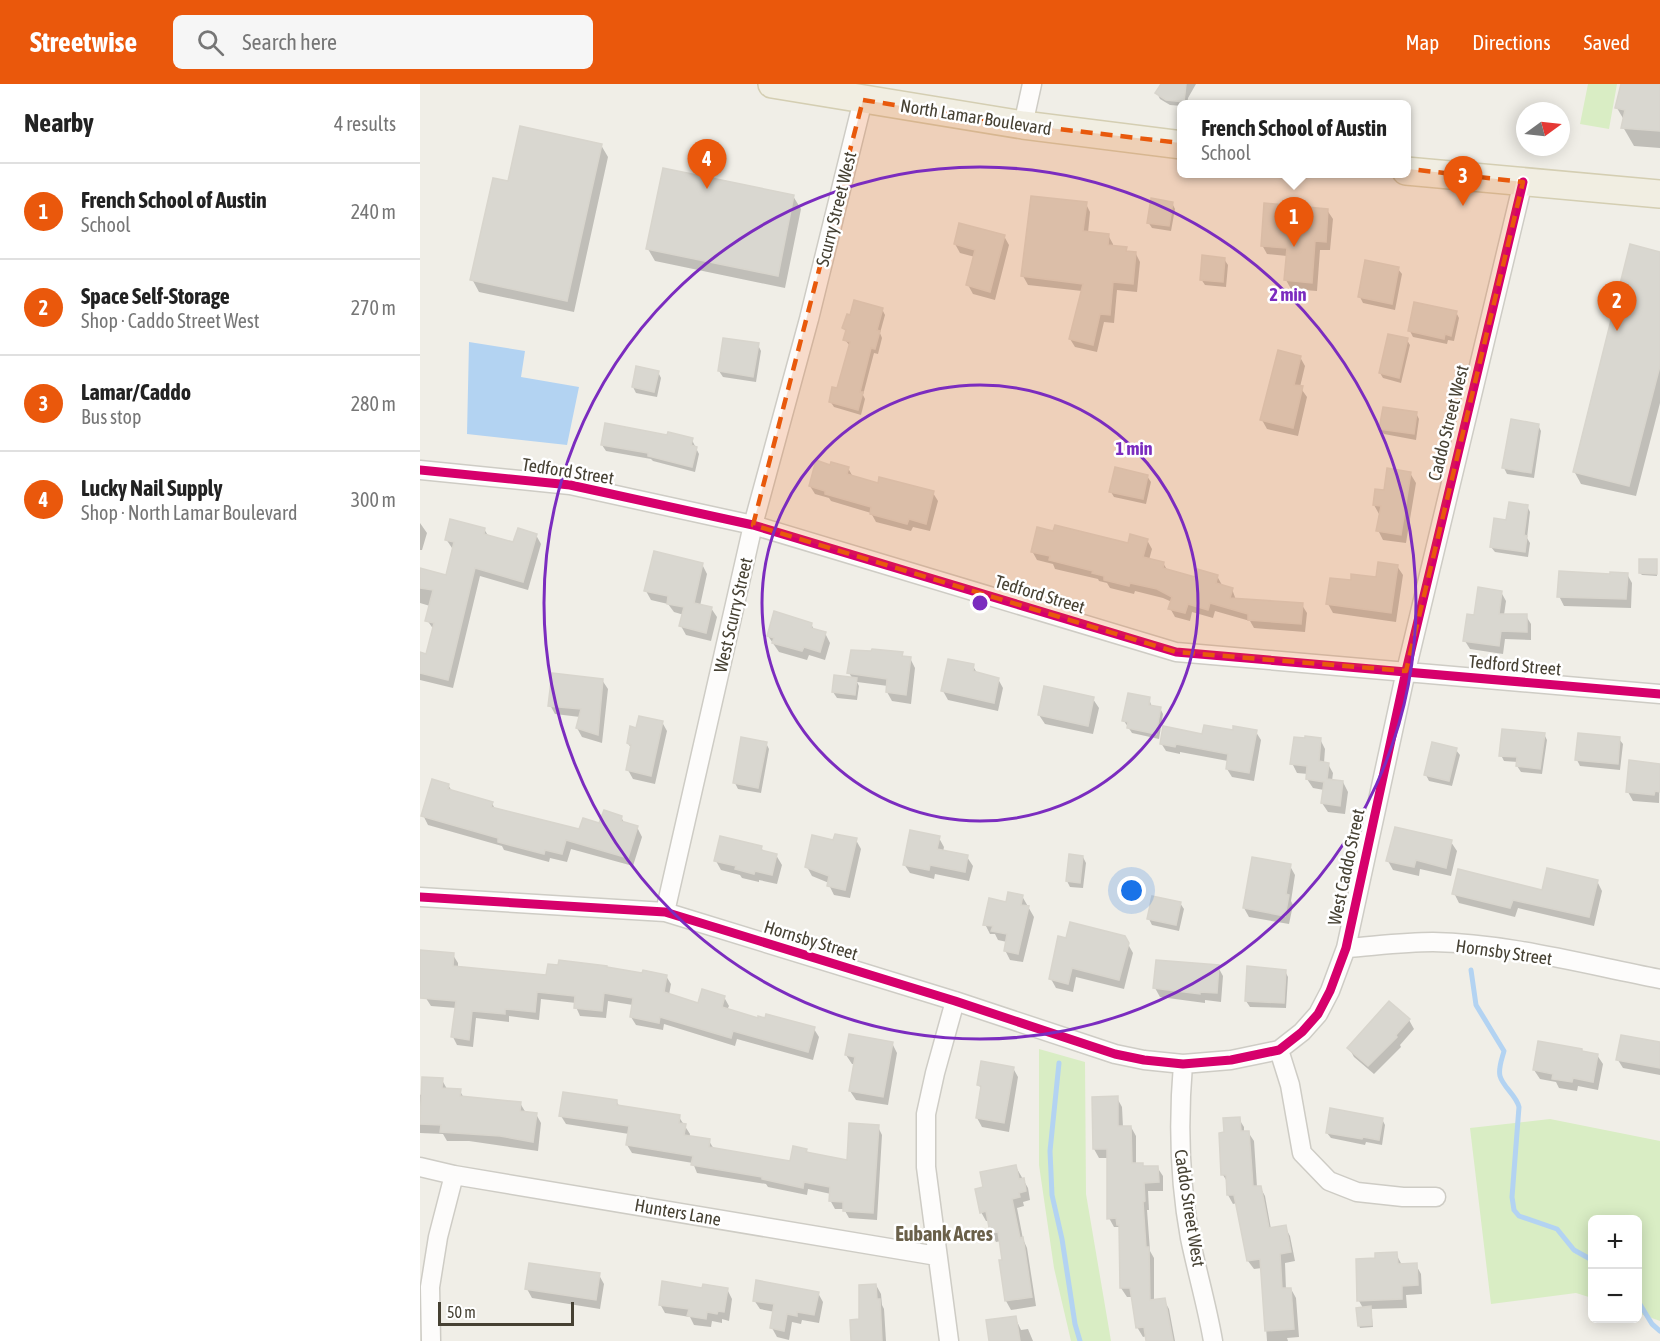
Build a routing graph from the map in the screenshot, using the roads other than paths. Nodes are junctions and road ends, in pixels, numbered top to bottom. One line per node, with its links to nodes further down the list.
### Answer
1 (772, 84): 3 (main road, North Lamar Boulevard)
2 (1032, 84): 4 (street)
3 (863, 100): 4 (main road, North Lamar Boulevard); 9 (street, Scurry Street West)
4 (1023, 125): 5 (main road, North Lamar Boulevard)
5 (1177, 144)
6 (1411, 171): 7 (main road)
7 (1523, 182): 8 (main road); 12 (street, Caddo Street West)
8 (1660, 194)
9 (809, 319): 11 (street, West Scurry Street)
10 (420, 470): 11 (street, Tedford Street)
11 (753, 525): 12 (street, Tedford Street); 15 (street, West Scurry Street)
12 (1406, 671): 13 (street, Tedford Street); 16 (street, West Caddo Street)
13 (1660, 694)
14 (420, 897): 15 (street, Hornsby Street)
15 (665, 912): 18 (street, Hornsby Street)
16 (1346, 948): 17 (street, Hornsby Street); 19 (street, West Caddo Street)
17 (1660, 979)
18 (956, 1001): 20 (street, Hornsby Street); 24 (street)
19 (1279, 1050): 20 (street); 23 (street)
20 (1183, 1064): 27 (street, Caddo Street West)
21 (420, 1167): 22 (street, Hunters Lane)
22 (454, 1175): 24 (street, Hunters Lane); 25 (street)
23 (1436, 1197)
24 (937, 1256): 26 (street)
25 (431, 1341)
26 (949, 1341)
27 (1213, 1341)

